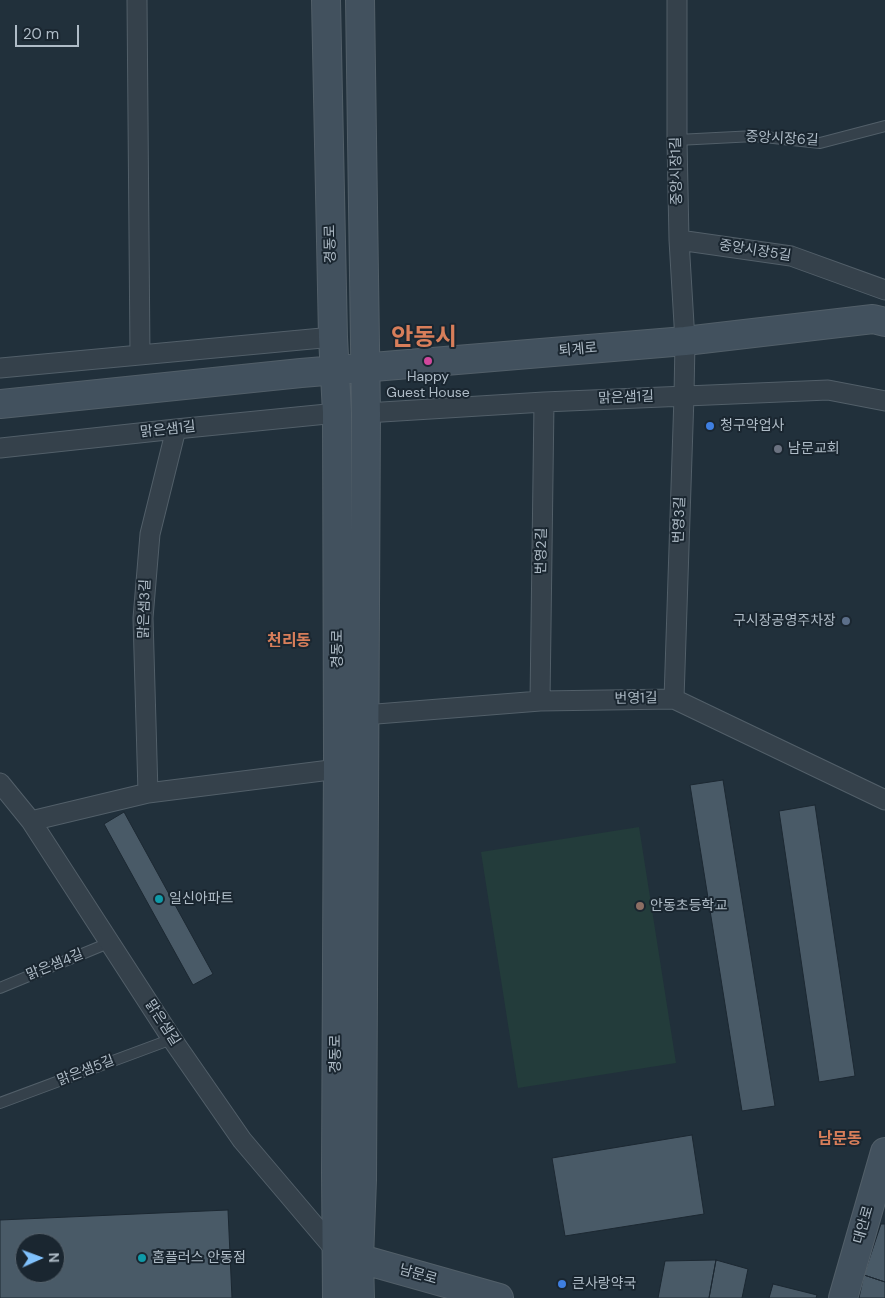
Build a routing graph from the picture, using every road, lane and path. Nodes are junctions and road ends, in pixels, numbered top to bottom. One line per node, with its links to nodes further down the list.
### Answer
1 (137, 0): 12 (street)
2 (326, 0): 10 (street, 경동로)
3 (360, 0): 14 (street, 경동로)
4 (677, 0): 6 (street, 중앙시장1길)
5 (885, 126): 6 (lane, 중앙시장6길)
6 (677, 140): 7 (street, 중앙시장1길)
7 (679, 240): 8 (street, 중앙시장5길); 11 (street, 중앙시장1길)
8 (885, 290)
9 (885, 322): 11 (street, 퇴계로)
10 (333, 337): 12 (street); 15 (street, 경동로)
11 (685, 341): 14 (street, 퇴계로); 16 (street, 번영3길)
12 (140, 355): 13 (street)
13 (0, 368)
14 (365, 368): 15 (street, 퇴계로); 21 (street, 경동로)
15 (336, 370): 19 (street, 퇴계로); 20 (street, 경동로)
16 (684, 396): 17 (street, 맑은샘1길); 18 (street, 맑은샘1길); 24 (street, 번영3길)
17 (885, 401)
18 (544, 402): 21 (street, 맑은샘1길); 25 (street, 번영2길)
19 (0, 404)
20 (337, 413): 22 (street, 맑은샘1길); 27 (street, 경동로)
21 (366, 413): 26 (street, 경동로)
22 (176, 429): 23 (street, 맑은샘1길); 29 (street, 맑은샘3길)
23 (0, 448)
24 (674, 699): 25 (street, 번영1길); 30 (street, 번영1길)
25 (540, 701): 26 (street, 번영1길)
26 (364, 714): 37 (street, 경동로)
27 (338, 769): 29 (street); 37 (street, 경동로)
28 (0, 783): 31 (street, 맑은샘길)
29 (148, 793): 31 (street)
30 (885, 800)
31 (31, 821): 32 (street, 맑은샘길)
32 (111, 942): 33 (lane, 맑은샘4길); 34 (street, 맑은샘길)
33 (0, 988)
34 (172, 1039): 35 (lane, 맑은샘5길); 37 (street, 맑은샘길)
35 (0, 1104)
36 (884, 1161): 41 (street, 대안로)
37 (348, 1256): 38 (street, 경동로); 39 (street, 경동로); 40 (street, 남문로)
38 (337, 1298)
39 (360, 1298)
40 (499, 1298)
41 (843, 1298)

